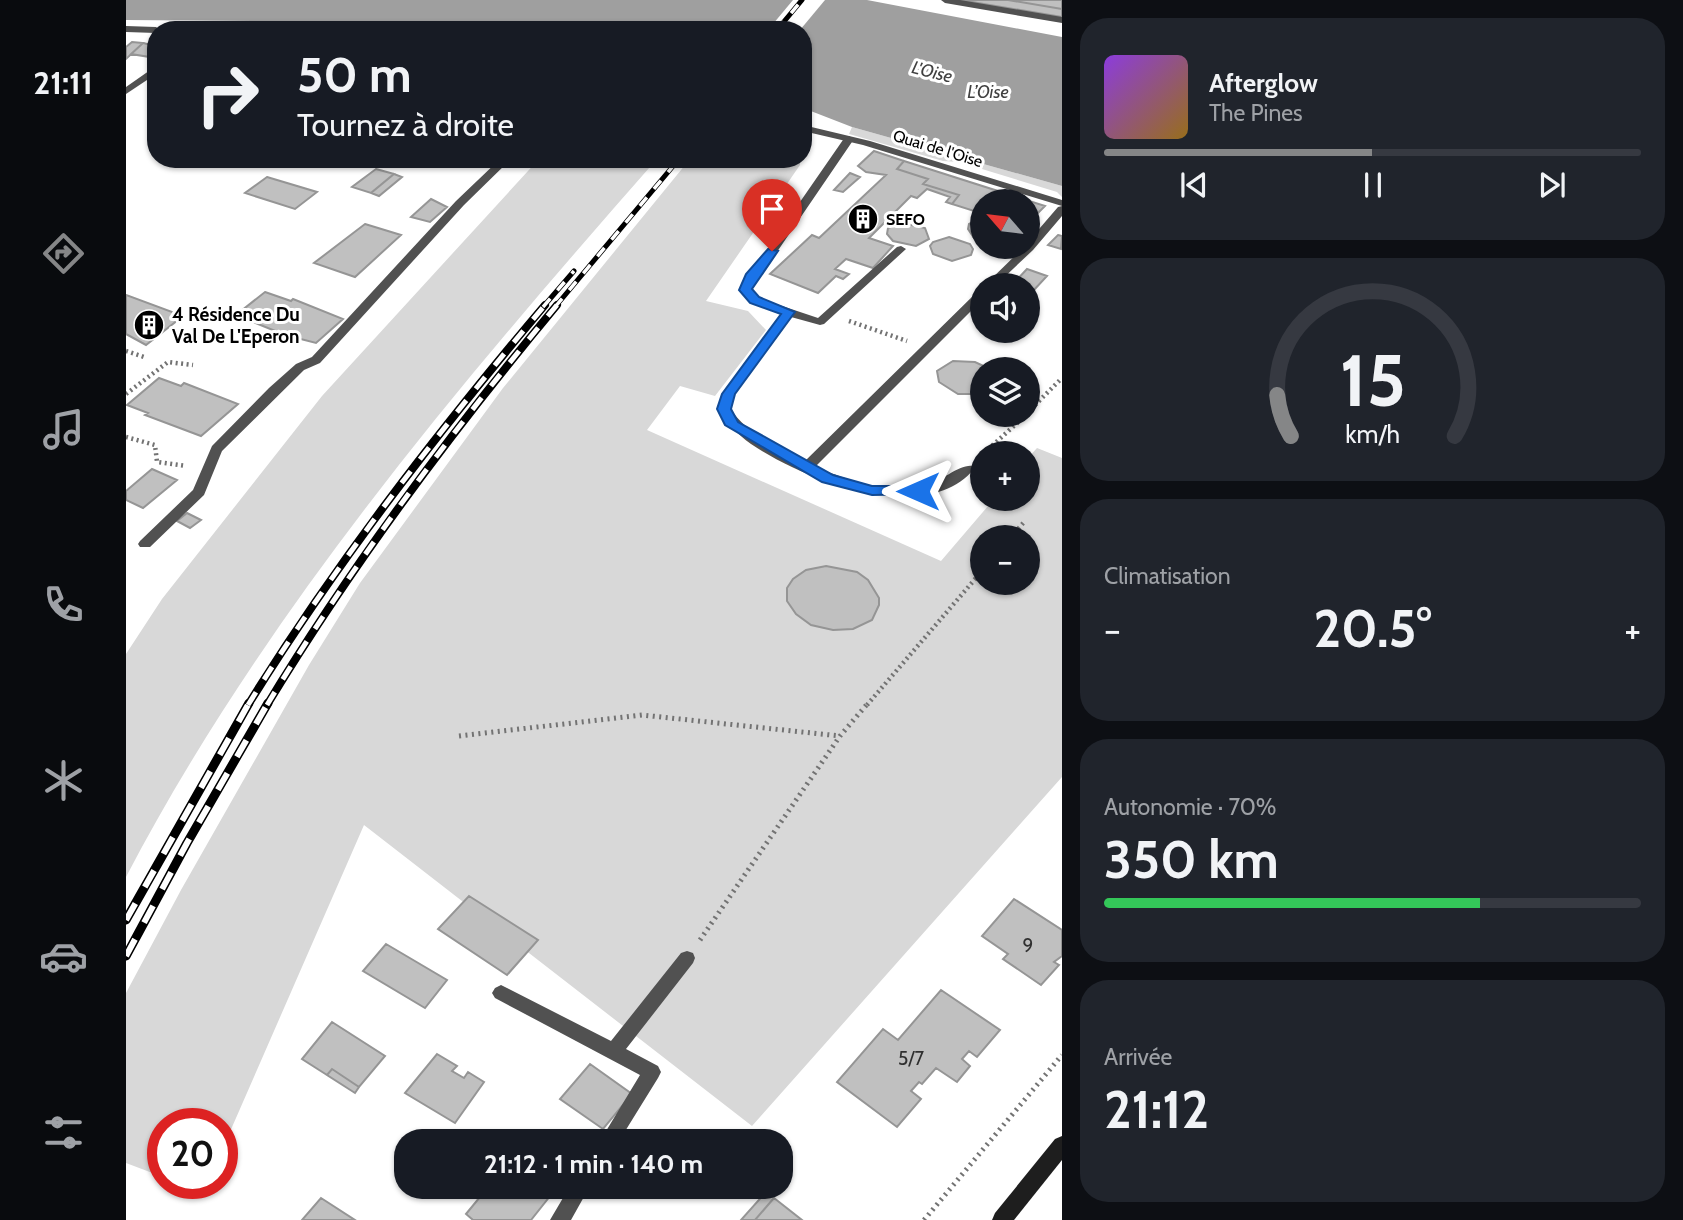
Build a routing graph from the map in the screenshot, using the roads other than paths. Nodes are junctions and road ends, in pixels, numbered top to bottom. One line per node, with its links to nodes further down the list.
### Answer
1 (944, 0): 2 (street)
2 (1062, 20)
3 (126, 29): 4 (street)
4 (147, 30)
5 (147, 76): 6 (street)
6 (126, 91)
7 (812, 130): 8 (street, Quai de l'Oise)
8 (849, 139): 10 (street, Quai de l'Oise); 15 (street)
9 (497, 168): 18 (street)
10 (1062, 203)
11 (1062, 209): 13 (street)
12 (901, 249): 15 (street)
13 (1002, 273)
14 (970, 305): 16 (street)
15 (789, 312): 16 (street)
16 (806, 468): 17 (street)
17 (968, 469)
18 (145, 544)
19 (687, 958): 21 (street)
20 (500, 993): 21 (street)
21 (613, 1052): 22 (street)
22 (616, 1129)
23 (1062, 1145): 26 (main road)
24 (573, 1199): 25 (street)
25 (560, 1220)
26 (1002, 1220)

